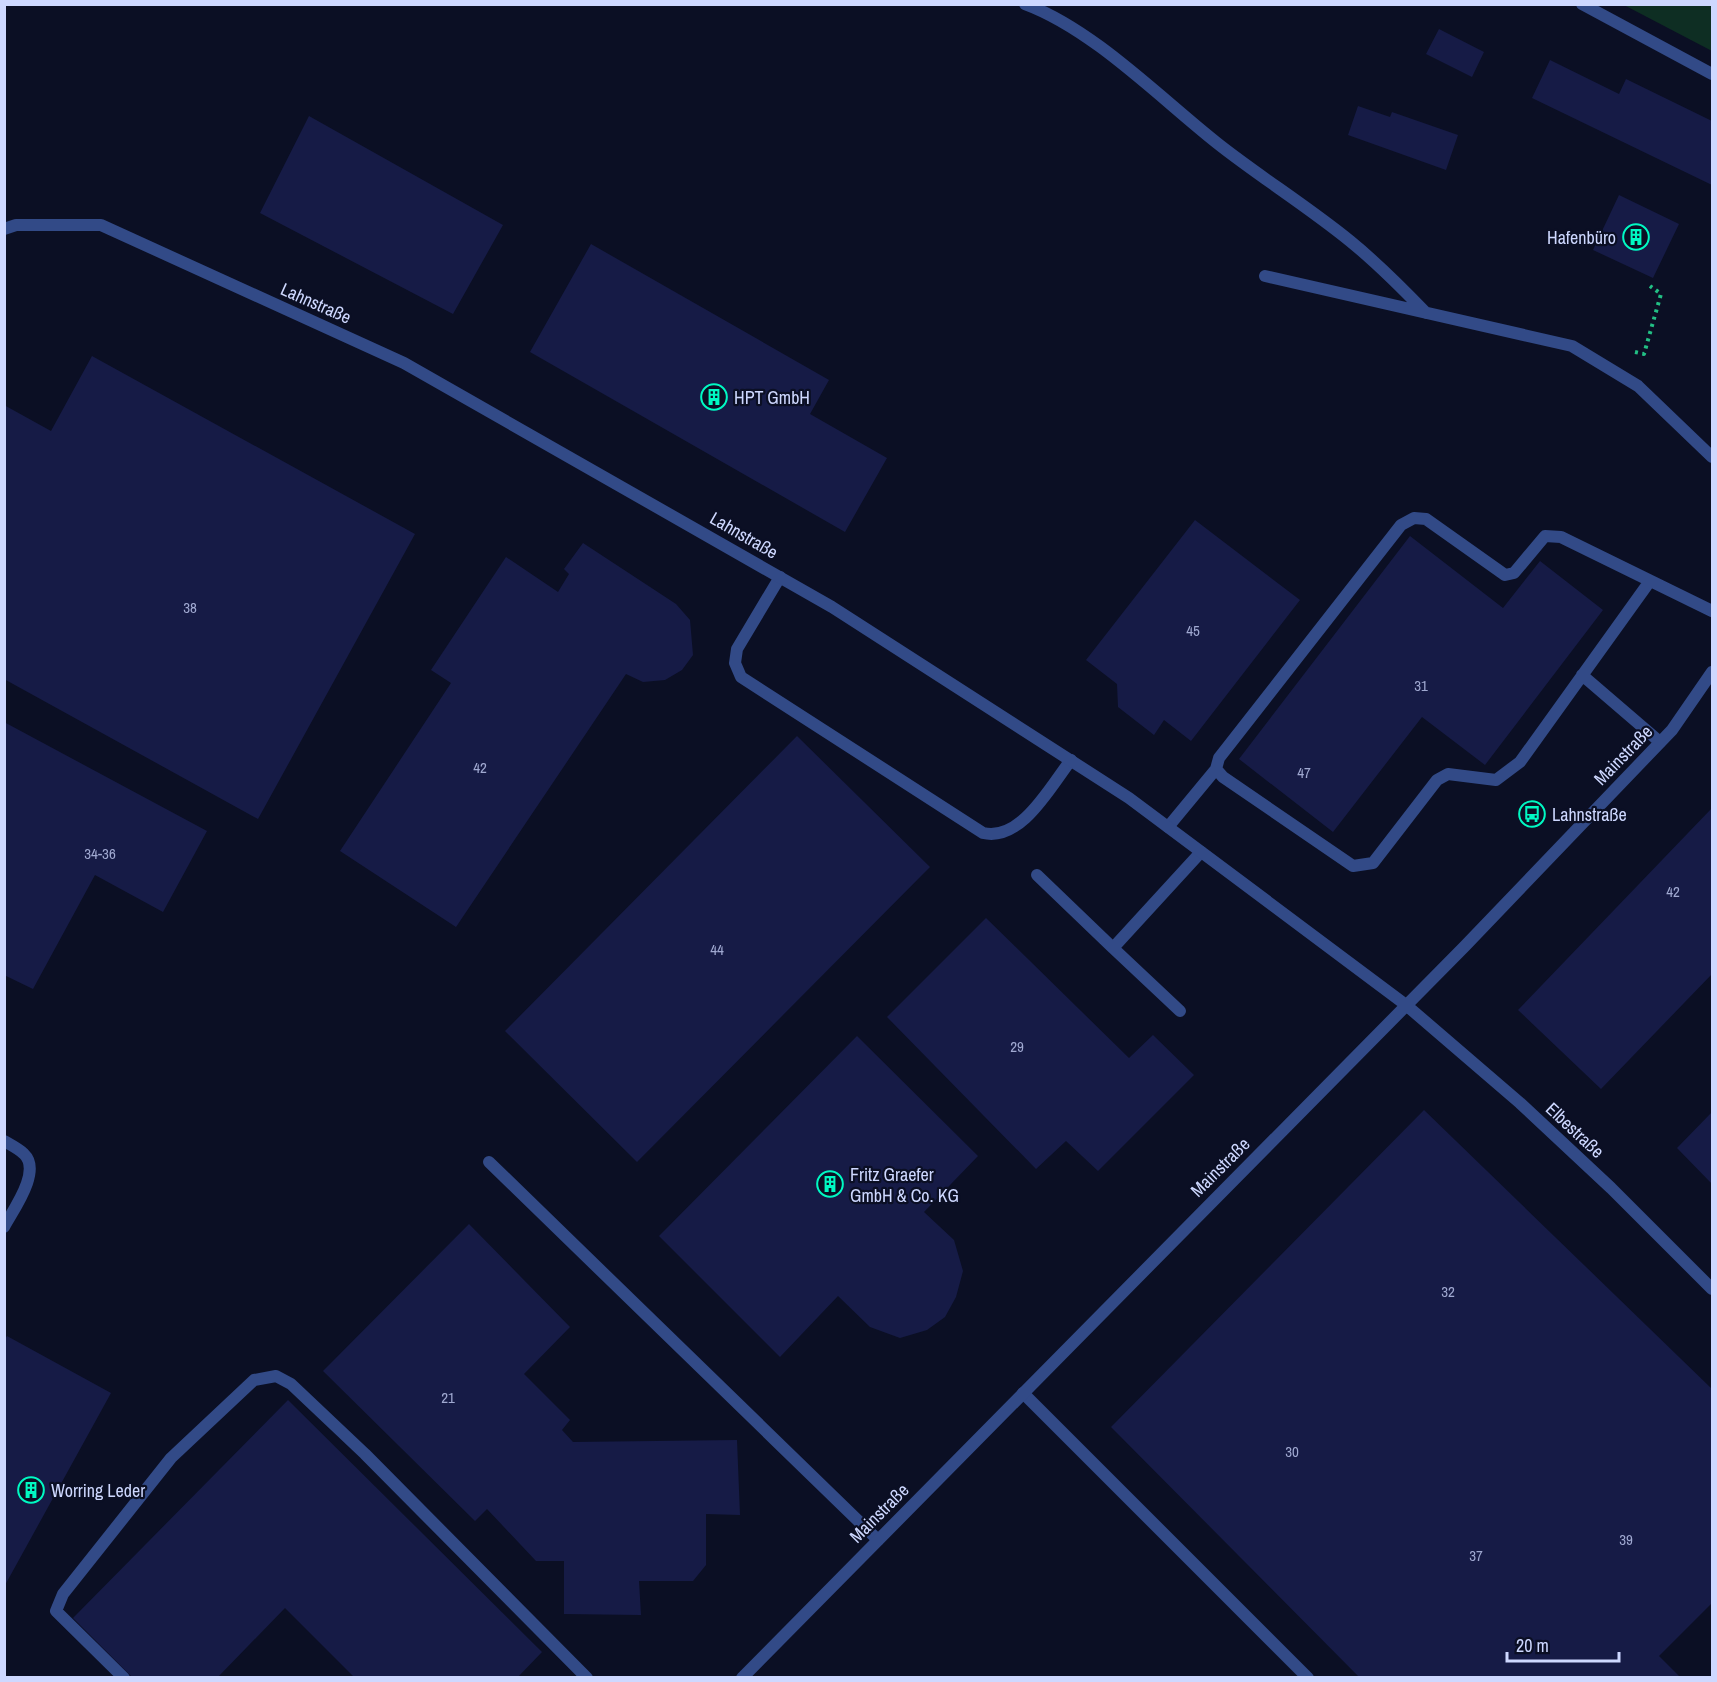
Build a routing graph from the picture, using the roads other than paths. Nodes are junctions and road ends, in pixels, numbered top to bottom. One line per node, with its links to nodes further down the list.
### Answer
1 (1025, 4): 6 (street)
2 (1582, 4): 3 (street)
3 (1713, 74)
4 (4, 229): 8 (street, Lahnstraße)
5 (1265, 276): 6 (street)
6 (1426, 313): 7 (street)
7 (1713, 457)
8 (780, 577): 14 (street, Lahnstraße); 14 (street)
9 (1650, 581): 10 (street); 12 (street); 15 (street)
10 (1713, 611)
11 (1713, 672): 13 (street, Mainstraße)
12 (1582, 675): 13 (street); 15 (street)
13 (1660, 742): 20 (street, Mainstraße)
14 (1071, 760): 16 (street, Lahnstraße)
15 (1216, 769): 16 (street)
16 (1168, 827): 17 (street, Lahnstraße)
17 (1201, 852): 19 (street); 20 (street, Lahnstraße)
18 (1037, 875): 19 (street)
19 (1113, 948): 21 (street)
20 (1406, 1005): 25 (street, Elbestraße); 26 (street, Mainstraße)
21 (1180, 1011)
22 (4, 1141): 24 (street)
23 (489, 1162): 27 (street)
24 (4, 1227)
25 (1713, 1289)
26 (1023, 1393): 27 (street, Mainstraße); 31 (street)
27 (878, 1540): 30 (street, Mainstraße)
28 (124, 1677): 29 (street)
29 (587, 1677)
30 (742, 1677)
31 (1308, 1677)

